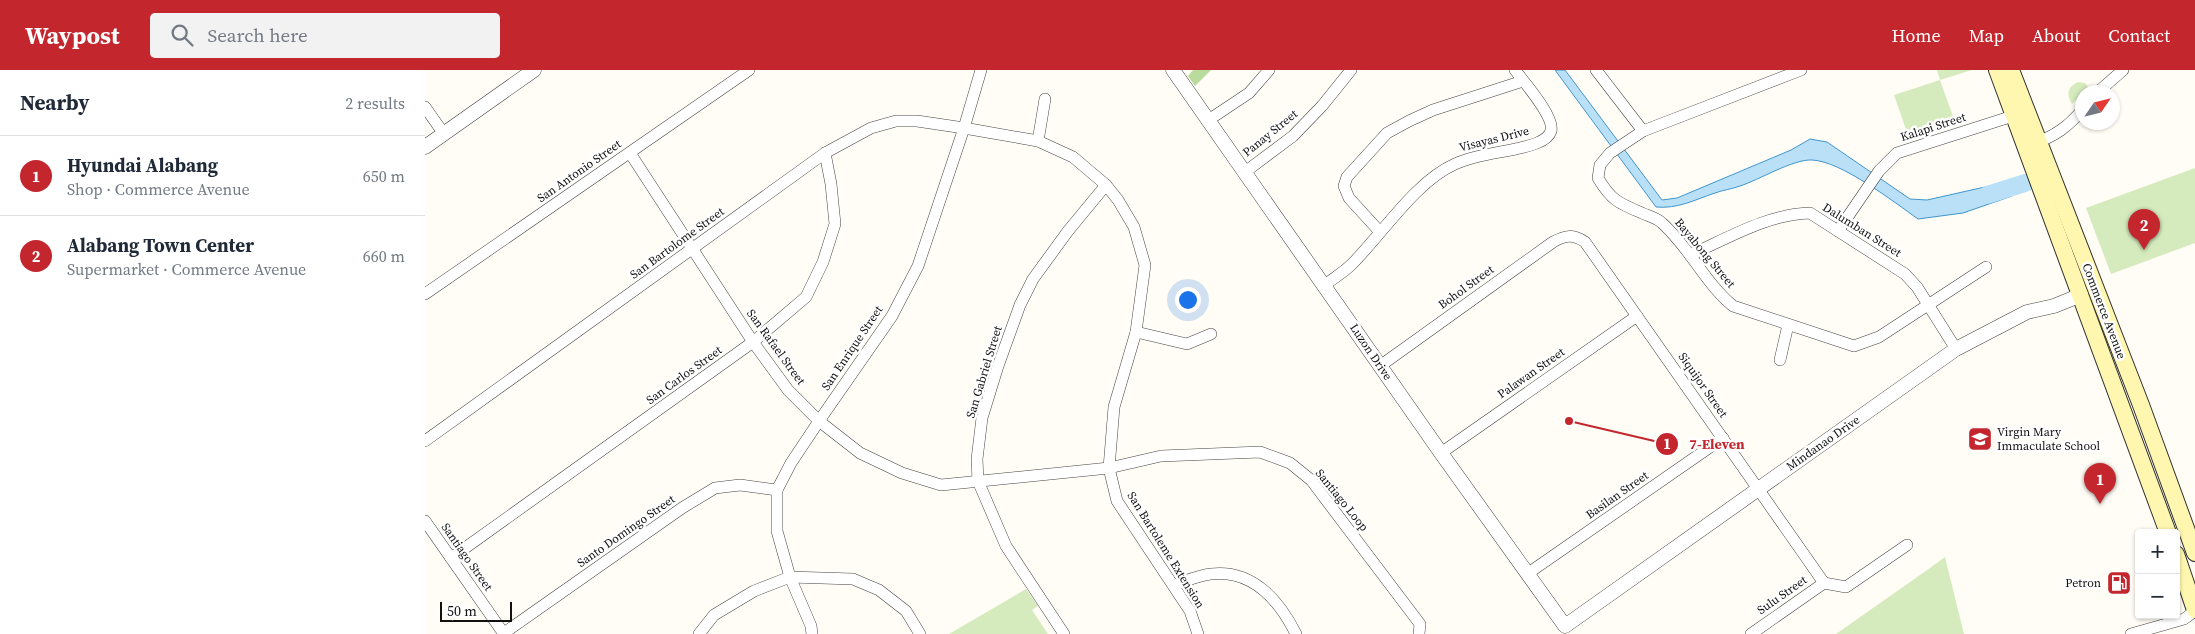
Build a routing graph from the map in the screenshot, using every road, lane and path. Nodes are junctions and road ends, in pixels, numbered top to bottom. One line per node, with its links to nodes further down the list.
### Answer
1 (534, 70): 22 (street)
2 (749, 70): 26 (street, San Antonio Street)
3 (981, 70): 20 (street, San Enrique Street)
4 (1173, 70): 19 (street, Luzon Drive)
5 (1269, 70): 19 (street)
6 (1351, 70): 28 (street, Panay Street)
7 (1515, 70): 13 (street, Visayas Drive)
8 (1596, 70): 21 (street)
9 (1801, 70): 21 (street, Bayabong Street)
10 (1997, 70): 17 (main road, Commerce Avenue)
11 (2011, 70): 24 (main road, Commerce Avenue)
12 (2123, 70): 14 (street)
13 (1523, 81): 31 (street, Visayas Drive); 31 (street)
14 (2106, 85)
15 (1045, 99): 23 (street)
16 (425, 107): 22 (street)
17 (2013, 116): 24 (main road, Commerce Avenue); 30 (street, Kalapi Street)
18 (2075, 119): 24 (street)
19 (1207, 121): 28 (street, Luzon Drive)
20 (964, 128): 23 (street, San Bartoleme Extension); 27 (street, San Bartolome Street); 49 (street, San Enrique Street)
21 (1643, 131): 34 (street, Bayabong Street)
22 (444, 134): 25 (street)
23 (1038, 141): 29 (street, San Bartoleme Extension)
24 (2031, 144): 37 (main road, Commerce Avenue); 39 (main road, Commerce Avenue)
25 (425, 147)
26 (631, 153): 33 (street, San Rafael Street); 38 (street, San Antonio Street)
27 (825, 153): 33 (street, San Bartolome Street); 45 (street, San Carlos Street)
28 (1245, 172): 36 (street, Luzon Drive)
29 (1106, 185): 43 (street, San Bartoleme Extension); 56 (street, San Gabriel Street)
30 (1838, 231): 34 (street, Dalumban Street); 40 (street, Dalumban Street)
31 (1380, 232): 36 (street, Visayas Drive)
32 (1570, 235): 41 (street, Siquijor Street); 48 (street, Bohol Street)
33 (693, 247): 45 (street, San Rafael Street); 52 (street, San Bartolome Street)
34 (1690, 255): 42 (street, Bayabong Street)
35 (1986, 267): 40 (street, Bayabong Street)
36 (1325, 284): 48 (street, Luzon Drive)
37 (2096, 289): 39 (street, Mindanao Drive); 50 (main road, Commerce Avenue)
38 (425, 294)
39 (2081, 295): 46 (street, Mindanao Drive); 53 (main road, Commerce Avenue)
40 (1927, 305): 42 (street, Bayabong Street); 46 (street, Dalumban Street)
41 (1637, 316): 51 (street, Siquijor Street); 54 (street, Palawan Street)
42 (1788, 325): 47 (street)
43 (1136, 332): 44 (street); 55 (street, San Bartoleme Extension)
44 (1211, 334)
45 (753, 342): 49 (street, San Rafael Street); 63 (street, San Carlos Street)
46 (1956, 349): 57 (street, Mindanao Drive)
47 (1780, 360)
48 (1380, 366): 54 (street, Luzon Drive)
49 (819, 421): 56 (street, San Rafael Street); 58 (street, San Enrique Street)
50 (2151, 435): 53 (main road); 62 (main road, Commerce Avenue)
51 (1723, 438): 57 (street, Siquijor Street); 65 (street, Basilan Street)
52 (425, 441)
53 (2136, 442): 60 (main road, Commerce Avenue)
54 (1441, 453): 65 (street, Luzon Drive)
55 (1109, 468): 56 (street, San Rafael Street); 68 (street, San Bartoleme Extension); 79 (street, Santiago Loop)
56 (978, 481): 76 (street, San Gabriel Street)
57 (1758, 489): 67 (street, Siquijor Street); 71 (street, Mindanao Drive)
58 (777, 490): 66 (street, San Enrique Street); 72 (street, Santo Domingo Street)
59 (425, 521): 63 (street, Santiago Street)
60 (2168, 529)
61 (1907, 545): 67 (street, Sulu Street)
62 (2195, 553)
63 (451, 558): 72 (street, Santiago Street)
64 (2180, 570): 69 (main road)
65 (1527, 574): 71 (street, Luzon Drive)
66 (790, 577): 73 (street); 74 (street, San Enrique Street); 75 (street)
67 (1823, 582): 80 (street, Sulu Street)
68 (1173, 584): 77 (street, San Bartoleme Extension); 78 (street)
69 (2191, 613): 70 (street); 81 (street)
70 (2195, 623)
71 (1568, 630)
72 (504, 634)
73 (699, 634)
74 (812, 634)
75 (920, 634)
76 (1064, 634)
77 (1198, 634)
78 (1296, 634)
79 (1419, 634)
80 (1751, 634)
81 (2131, 634)

